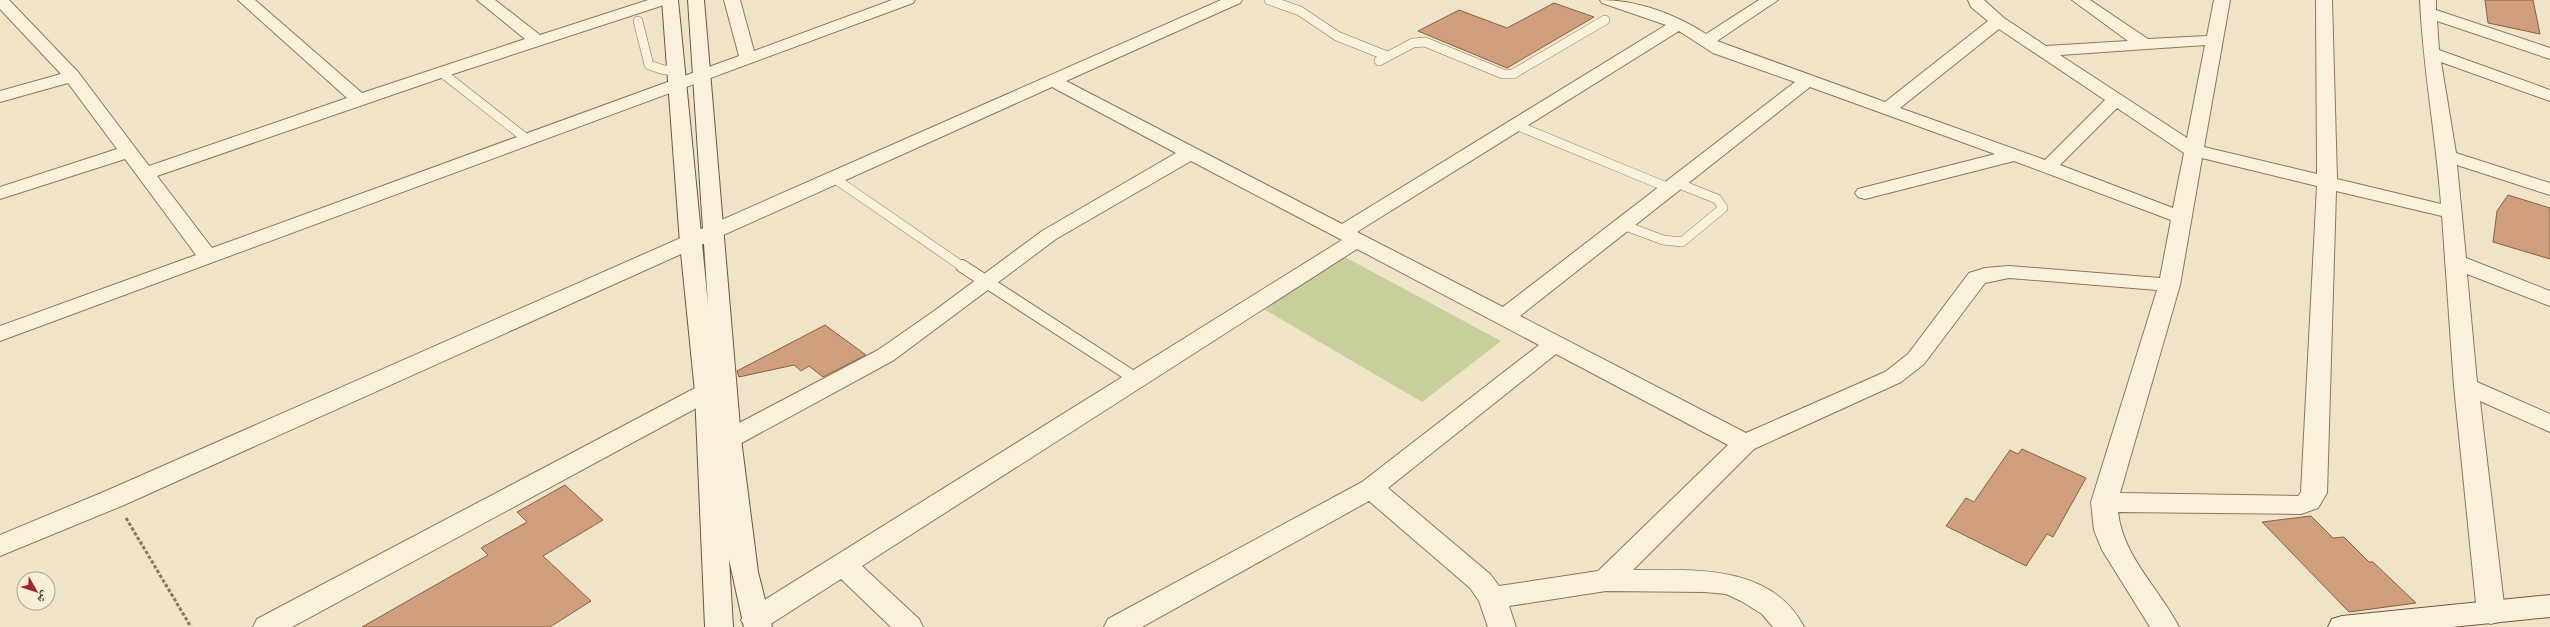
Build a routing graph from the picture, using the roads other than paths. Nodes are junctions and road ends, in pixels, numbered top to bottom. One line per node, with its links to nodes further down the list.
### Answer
1 (0, 0): 33 (street)
2 (246, 0): 40 (street)
3 (485, 0): 22 (street)
4 (664, 0): 22 (street)
5 (670, 0): 35 (street)
6 (696, 0): 34 (street)
7 (732, 0): 30 (street)
8 (907, 0): 30 (street)
9 (1234, 0): 37 (street)
10 (1269, 0): 29 (lane)
11 (1608, 0): 21 (street)
12 (1770, 0): 24 (street)
13 (1976, 0): 20 (street)
14 (2080, 0): 25 (street)
15 (2222, 0): 23 (street)
16 (2324, 0): 53 (street)
17 (2429, 7): 27 (street); 28 (street)
18 (1605, 20): 29 (lane)
19 (638, 21): 35 (lane)
20 (1998, 21): 26 (street); 42 (street)
21 (1679, 24): 24 (street); 43 (street)
22 (536, 40): 32 (street)
23 (2214, 40): 25 (street); 45 (street)
24 (1706, 41): 36 (street)
25 (2144, 44): 26 (street)
26 (2042, 50): 41 (street)
27 (2431, 53): 38 (street); 49 (street)
28 (2550, 54)
29 (1388, 56): 31 (lane)
30 (748, 58): 34 (street)
31 (1379, 61)
32 (441, 72): 40 (street); 44 (lane)
33 (72, 76): 39 (street); 46 (street)
34 (701, 76): 35 (street); 61 (street)
35 (676, 77): 44 (street); 63 (street)
36 (1808, 80): 42 (street); 54 (street)
37 (1053, 81): 47 (street); 52 (street)
38 (2550, 96)
39 (0, 98)
40 (359, 100): 51 (street)
41 (2115, 100): 45 (street); 50 (street)
42 (1888, 109): 48 (street)
43 (1516, 125): 54 (lane); 62 (street)
44 (528, 140): 64 (street)
45 (2192, 150): 53 (street); 59 (street)
46 (129, 151): 51 (street); 56 (street)
47 (1192, 152): 62 (street); 66 (street)
48 (2015, 154): 50 (street); 57 (street)
49 (2447, 156): 55 (street); 58 (street)
50 (2048, 167): 59 (street)
51 (146, 173): 64 (street)
52 (834, 178): 61 (street); 66 (lane)
53 (2327, 182): 58 (street); 79 (street)
54 (1673, 185): 60 (street); 60 (lane)
55 (2550, 189)
56 (0, 193)
57 (1865, 193)
58 (2452, 213): 65 (street)
59 (2183, 218): 67 (street)
60 (1623, 225): 69 (street)
61 (714, 232): 63 (street); 76 (street)
62 (1350, 236): 69 (street); 72 (street)
63 (690, 243): 74 (street); 80 (street)
64 (210, 258): 70 (street)
65 (2457, 262): 68 (street); 73 (street)
66 (986, 283): 72 (lane); 76 (street)
67 (2169, 284): 77 (street); 79 (street)
68 (2550, 299)
69 (1505, 317): 71 (street)
70 (0, 334)
71 (1555, 343): 77 (street); 78 (street)
72 (1136, 379): 81 (street)
73 (2466, 386): 75 (street); 85 (street)
74 (707, 392): 87 (street); 88 (street)
75 (2550, 424)
76 (729, 439): 86 (street)
77 (1745, 443): 82 (street)
78 (1371, 488): 83 (street); 90 (street)
79 (2104, 502): 93 (street)
80 (0, 546)
81 (842, 564): 86 (street); 89 (street)
82 (1606, 580): 83 (street); 92 (street)
83 (1492, 598): 91 (street)
84 (2550, 606): 85 (street)
85 (2491, 613): 94 (street)
86 (757, 623)
87 (267, 627)
88 (719, 627)
89 (909, 627)
90 (1118, 627)
91 (1502, 627)
92 (1790, 627)
93 (2166, 627)
94 (2342, 627)

